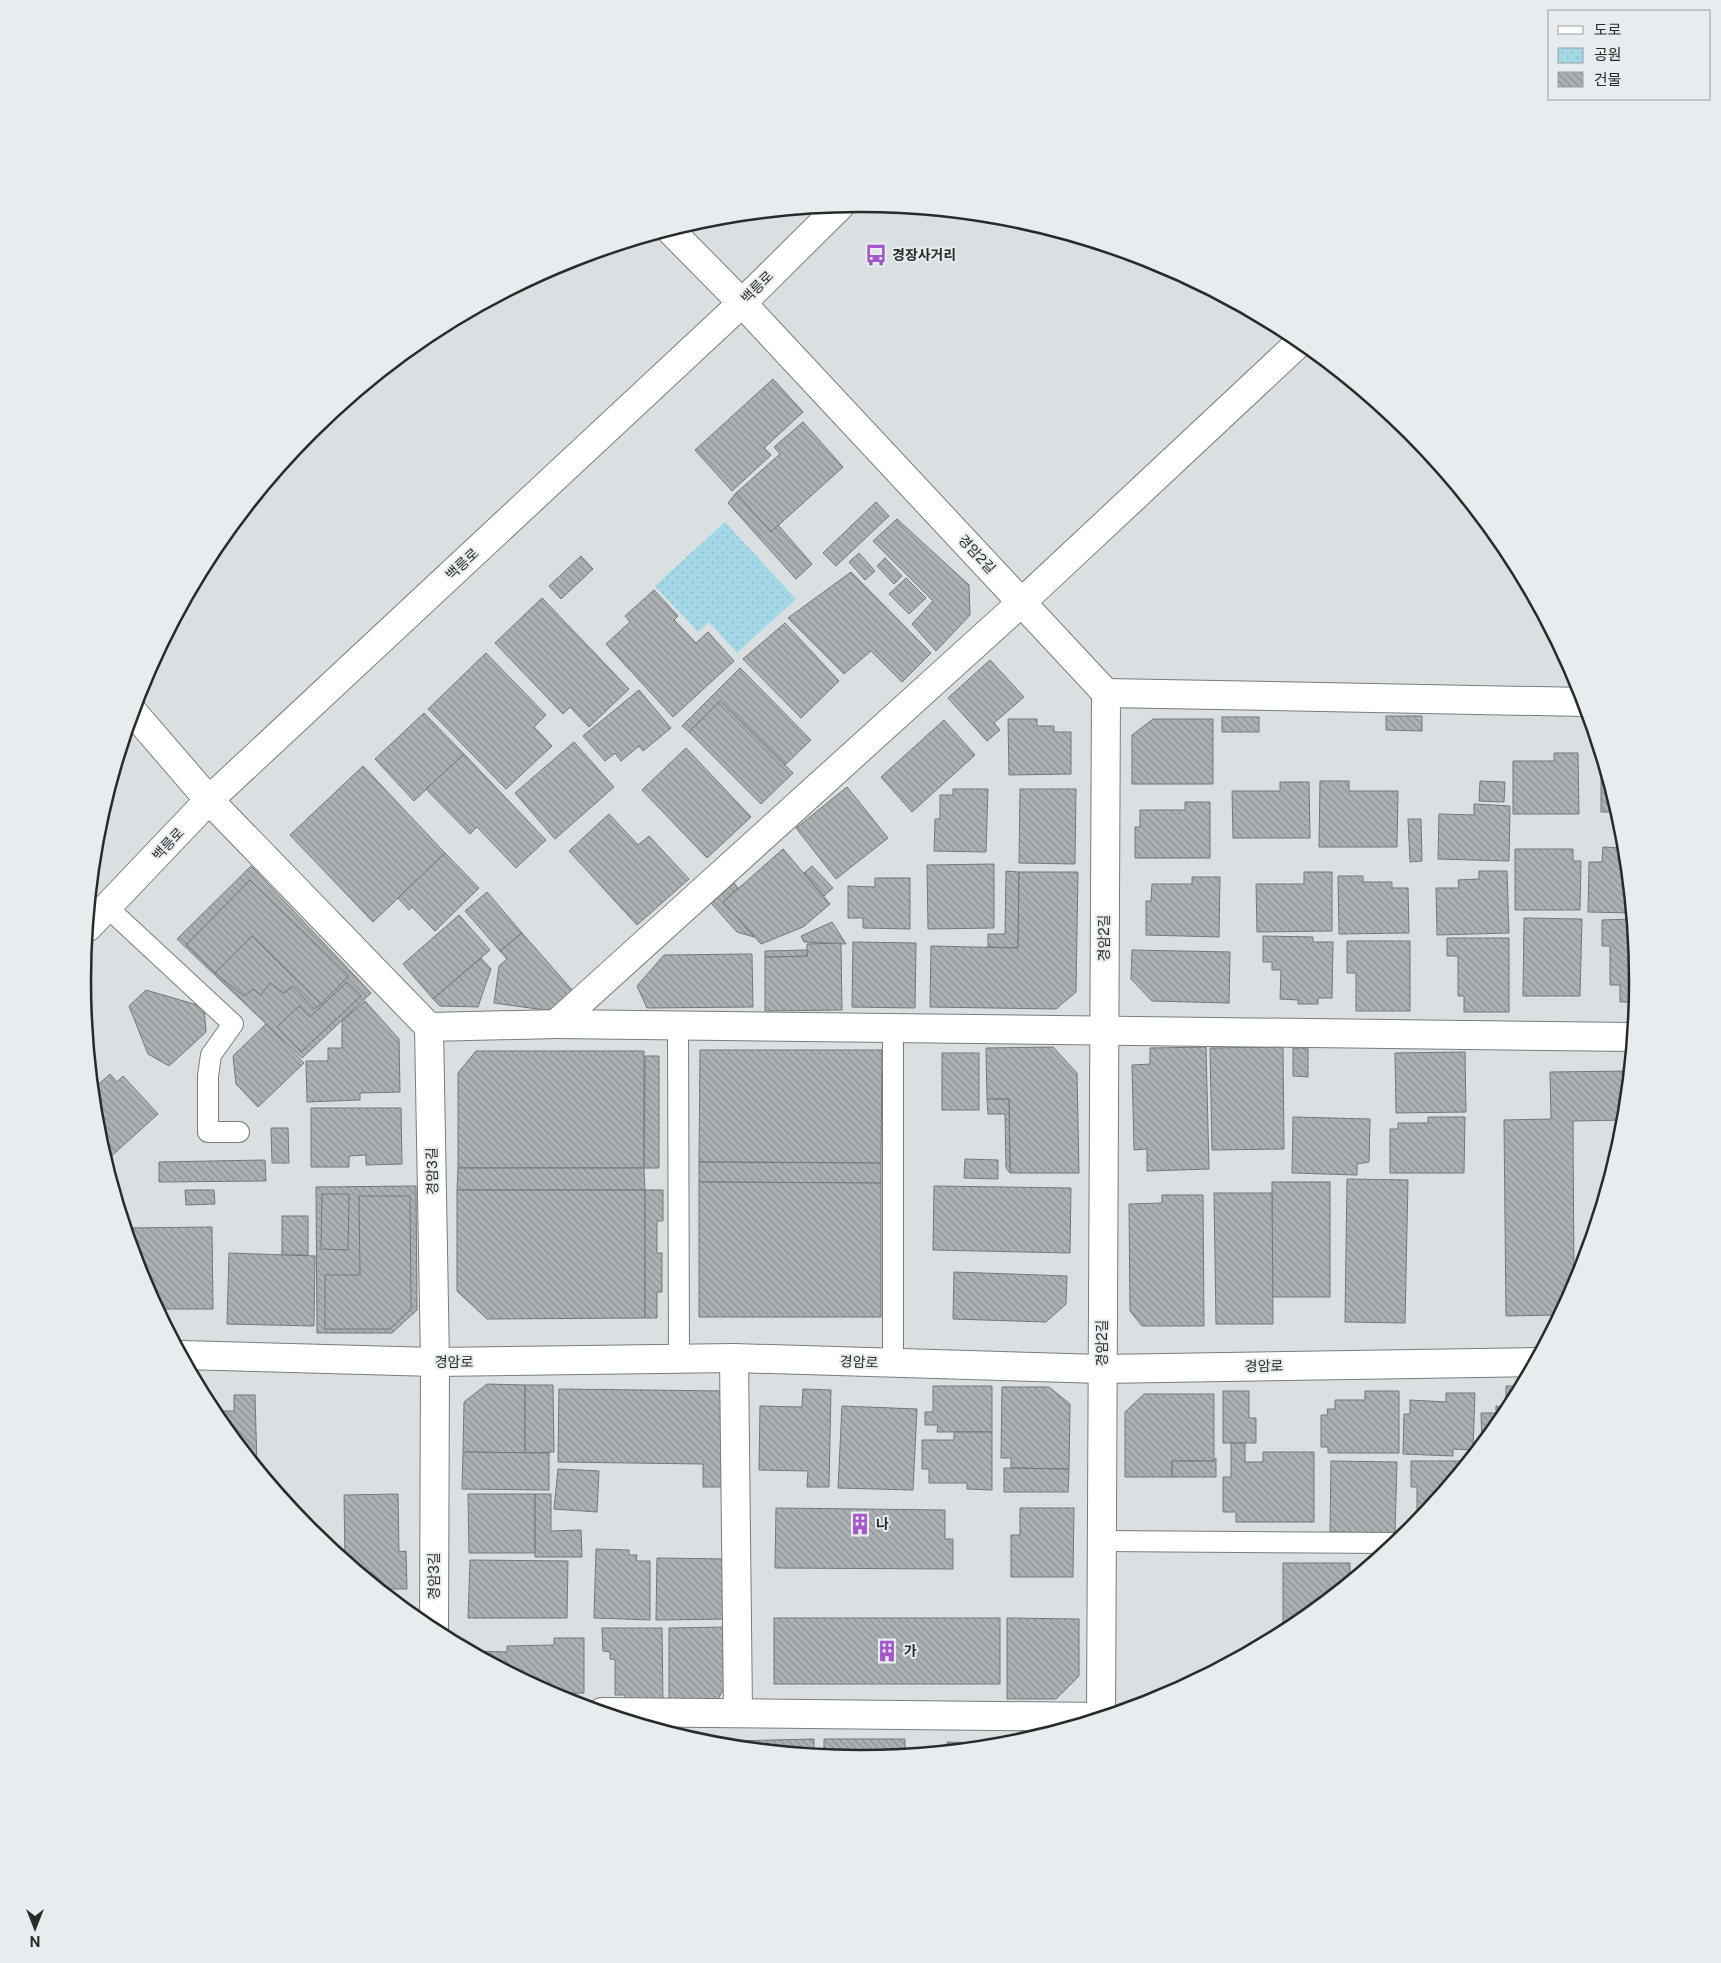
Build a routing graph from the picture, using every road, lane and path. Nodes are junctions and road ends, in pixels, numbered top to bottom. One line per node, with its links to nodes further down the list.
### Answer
1 (833, 213): 3 (street, 백릉로)
2 (675, 235): 3 (street, 경암2길)
3 (742, 303): 5 (street, 경암2길); 9 (street, 백릉로)
4 (1295, 347): 5 (street)
5 (1022, 602): 6 (street, 경암2길); 12 (street)
6 (1106, 693): 7 (street); 16 (street, 경암2길)
7 (1577, 702)
8 (138, 718): 9 (street)
9 (210, 800): 10 (street, 백릉로); 14 (street)
10 (108, 908): 11 (street, 백릉로); 18 (lane)
11 (94, 921)
12 (556, 1024): 13 (street); 14 (street)
13 (678, 1026): 15 (street); 21 (lane)
14 (429, 1027): 22 (street, 경암3길)
15 (893, 1028): 16 (street); 24 (lane)
16 (1103, 1030): 17 (street); 25 (street, 경암2길)
17 (1628, 1037)
18 (239, 1132)
19 (188, 1355): 22 (street, 경암로)
20 (734, 1358): 21 (street, 경암로); 24 (street, 경암로); 31 (street)
21 (679, 1359): 22 (street, 경암로)
22 (435, 1362): 28 (street, 경암3길)
23 (1529, 1362): 25 (street, 경암로)
24 (893, 1363): 25 (street, 경암로)
25 (1102, 1369): 26 (street, 경암2길)
26 (1103, 1541): 27 (lane); 30 (street, 경암2길)
27 (1386, 1543)
28 (434, 1622)
29 (620, 1712): 31 (street)
30 (1102, 1712)
31 (738, 1713): 32 (street)
32 (1086, 1717)

